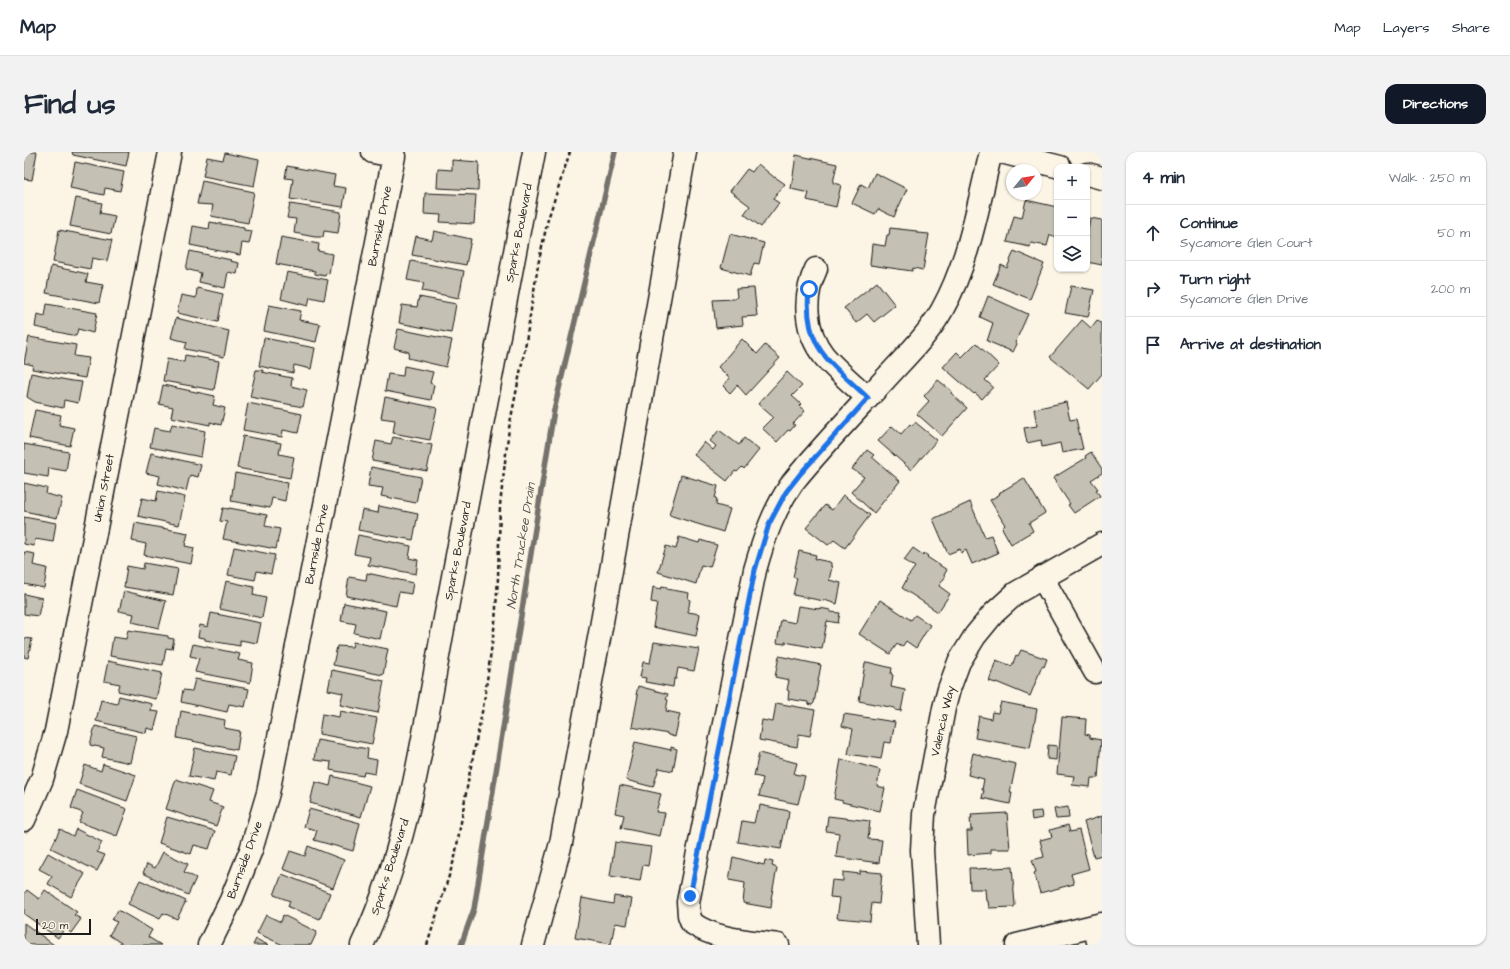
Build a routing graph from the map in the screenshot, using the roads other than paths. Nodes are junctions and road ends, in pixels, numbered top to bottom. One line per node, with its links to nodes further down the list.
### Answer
1 (170, 152): 15 (street, Union Street)
2 (373, 152): 17 (street, Burnside Drive)
3 (534, 152): 18 (street, Sparks Boulevard)
4 (685, 152): 19 (street)
5 (991, 152): 11 (street)
6 (1001, 152): 7 (street)
7 (1054, 165)
8 (1090, 175): 9 (street)
9 (1102, 178)
10 (816, 269): 11 (street)
11 (868, 398): 20 (street)
12 (1102, 544): 13 (street, Valencia Way)
13 (1042, 577): 14 (street); 21 (street, Valencia Way)
14 (1095, 672)
15 (24, 820)
16 (1098, 932): 22 (street)
17 (210, 945)
18 (362, 945)
19 (533, 945)
20 (778, 945)
21 (928, 945)
22 (1017, 945)

